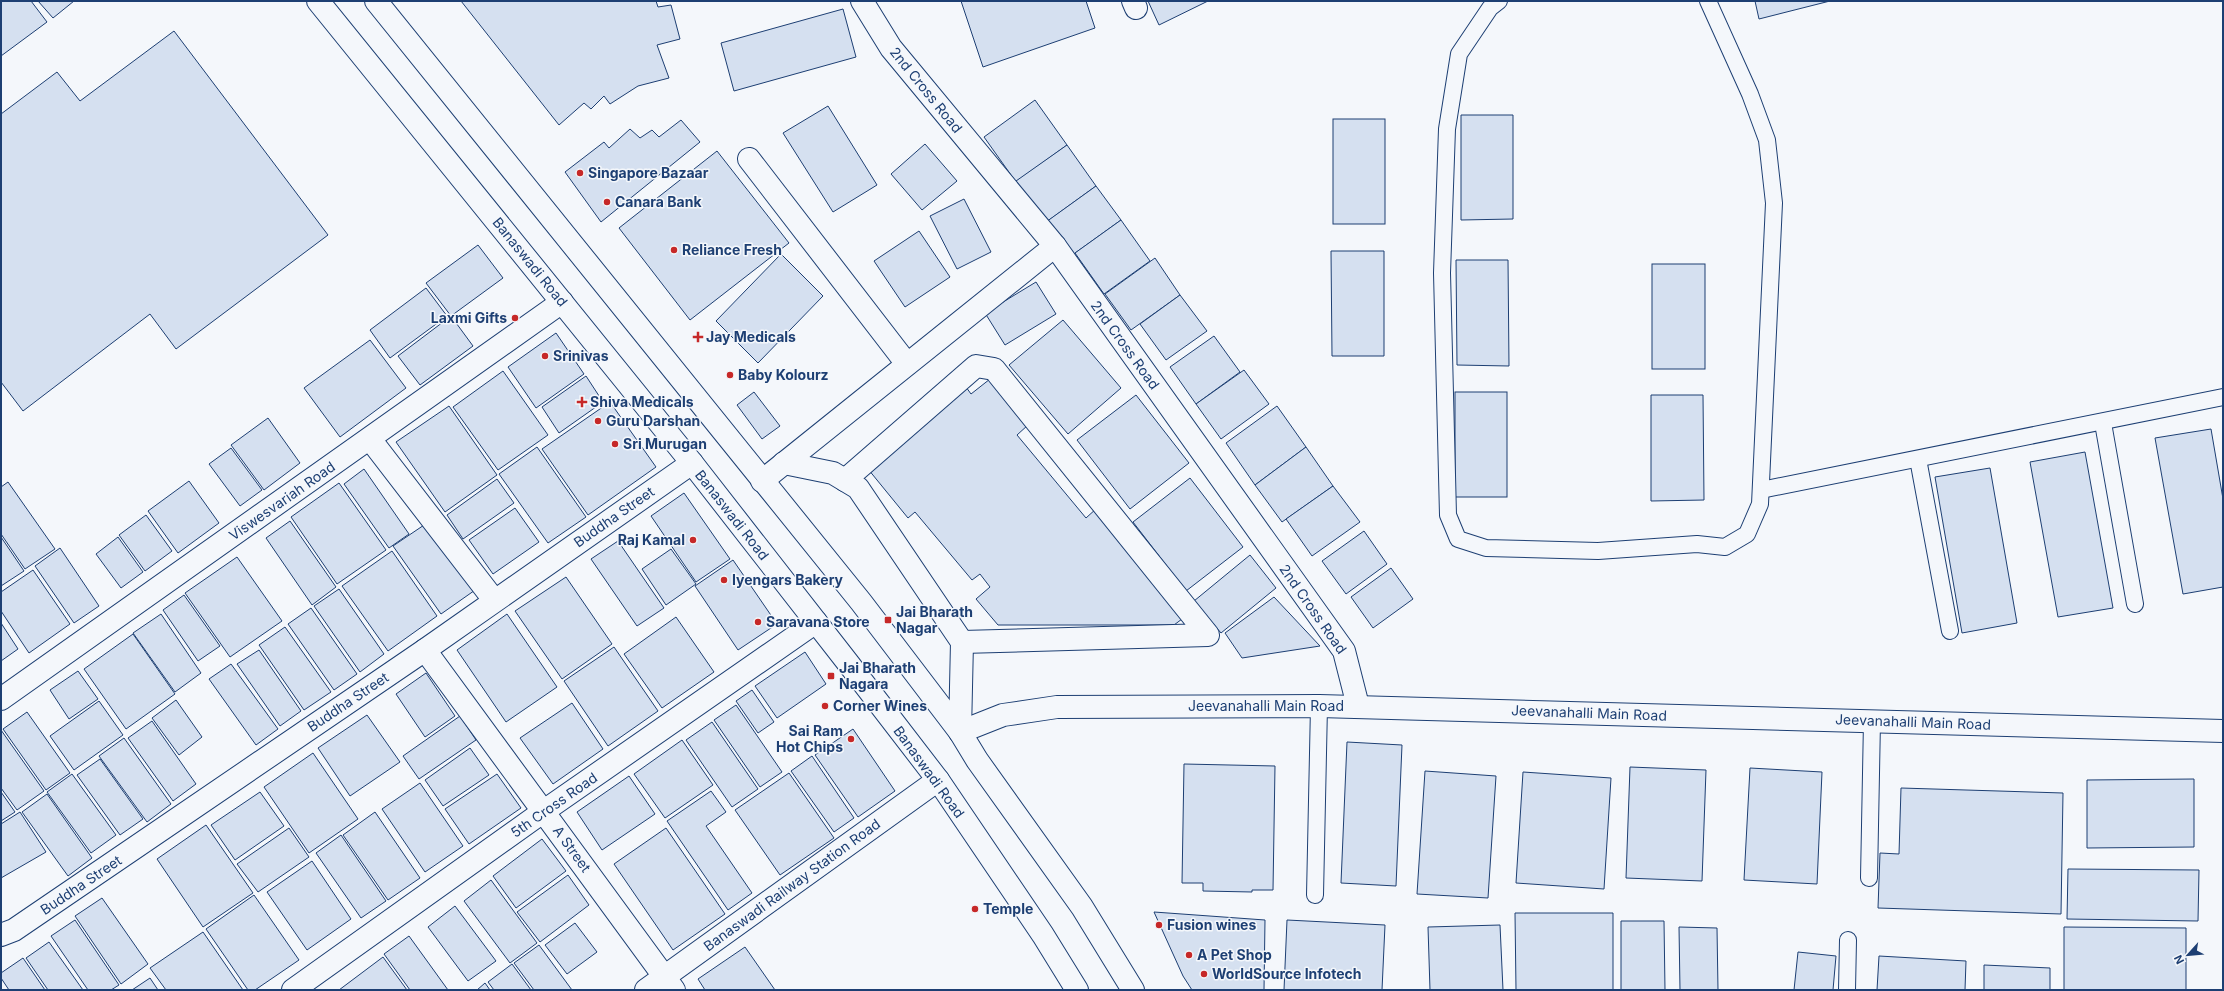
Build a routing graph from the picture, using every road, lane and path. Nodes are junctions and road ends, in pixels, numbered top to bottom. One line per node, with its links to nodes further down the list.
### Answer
1 (318, 1): 8 (street, Banaswadi Road)
2 (376, 1): 17 (street)
3 (862, 1): 7 (street, 2nd Cross Road)
4 (1499, 1): 18 (lane)
5 (1708, 1): 18 (lane)
6 (749, 159): 9 (street)
7 (1055, 246): 9 (street); 27 (street, 2nd Cross Road)
8 (562, 302): 12 (street, Viswesvariah Road); 14 (street, Banaswadi Road)
9 (908, 364): 15 (street)
10 (2223, 397): 11 (lane)
11 (2103, 423): 13 (lane); 20 (lane)
12 (370, 439): 19 (street); 25 (street, Viswesvariah Road)
13 (1918, 459): 18 (lane); 22 (lane)
14 (692, 463): 19 (street, Buddha Street); 21 (street, Banaswadi Road)
15 (784, 463): 16 (street); 17 (street)
16 (845, 480): 23 (street); 23 (street)
17 (762, 481): 30 (street)
18 (1761, 490)
19 (494, 600): 24 (street, Buddha Street)
20 (2135, 604)
21 (816, 622): 31 (street, Banaswadi Road); 32 (street, 5th Cross Road)
22 (1950, 631)
23 (962, 642): 30 (street)
24 (426, 650): 32 (street, A Street); 35 (street, Buddha Street)
25 (1, 699)
26 (1319, 706): 27 (street, Jeevanahalli Main Road); 30 (street, Jeevanahalli Main Road); 34 (lane)
27 (1358, 706): 28 (street, Jeevanahalli Main Road)
28 (1872, 721): 29 (street, Jeevanahalli Main Road); 33 (lane)
29 (2223, 731)
30 (960, 732): 41 (street)
31 (938, 780): 37 (street, Banaswadi Railway Station Road); 40 (street, Banaswadi Road)
32 (544, 811): 37 (street, A Street); 38 (street, 5th Cross Road)
33 (1869, 878)
34 (1315, 895)
35 (1, 935)
36 (1848, 940): 42 (lane)
37 (670, 983): 39 (street, Banaswadi Railway Station Road)
38 (293, 990)
39 (646, 990)
40 (1077, 990)
41 (1133, 990)
42 (1848, 990)

